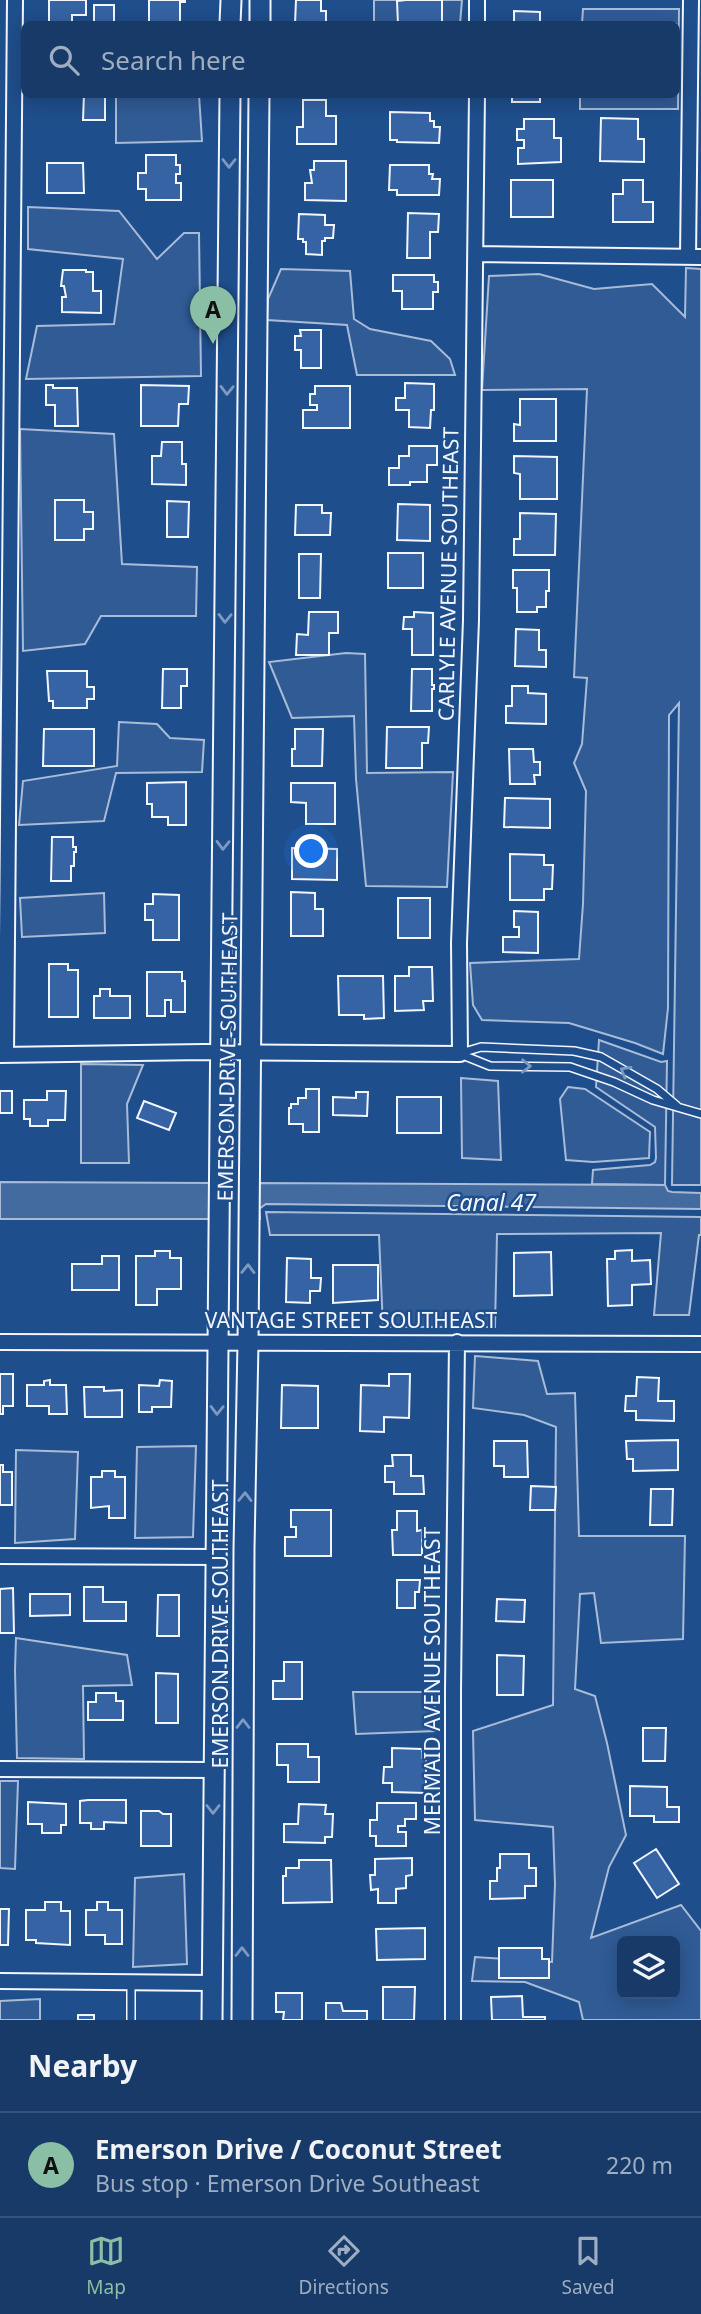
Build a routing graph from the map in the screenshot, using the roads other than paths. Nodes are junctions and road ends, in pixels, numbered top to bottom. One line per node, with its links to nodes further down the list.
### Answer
1 (15, 0): 18 (street)
2 (230, 0): 6 (street)
3 (260, 0): 7 (street)
4 (477, 0): 8 (street)
5 (691, 0): 9 (street)
6 (230, 21)
7 (260, 21)
8 (477, 21)
9 (696, 45): 14 (street)
10 (230, 98): 15 (street, EMERSON DRIVE SOUTHEAST, one-way to 15)
11 (259, 98): 16 (street, EMERSON DRIVE SOUTHEAST)
12 (477, 98): 13 (street, CARLYLE AVENUE SOUTHEAST)
13 (476, 254): 14 (street); 17 (street, CARLYLE AVENUE SOUTHEAST)
14 (695, 257)
15 (221, 1052): 16 (street); 18 (street); 22 (street, EMERSON DRIVE SOUTHEAST)
16 (250, 1053): 17 (street); 24 (street, EMERSON DRIVE SOUTHEAST, one-way to 16)
17 (460, 1054): 19 (lane, one-way to 19); 19 (lane, one-way to 17)
18 (3, 1055)
19 (681, 1110): 20 (lane)
20 (701, 1114)
21 (0, 1342): 22 (street, VANTAGE STREET SOUTHEAST)
22 (218, 1342): 24 (street, VANTAGE STREET SOUTHEAST); 27 (street, EMERSON DRIVE SOUTHEAST, one-way to 27)
23 (457, 1342): 24 (street, VANTAGE STREET SOUTHEAST); 25 (street, VANTAGE STREET SOUTHEAST); 36 (street, MERMAID AVENUE SOUTHEAST)
24 (248, 1343): 35 (street, EMERSON DRIVE SOUTHEAST, one-way to 24)
25 (701, 1344)
26 (0, 1556): 27 (street)
27 (215, 1557): 29 (street, EMERSON DRIVE SOUTHEAST)
28 (0, 1769): 29 (street)
29 (213, 1770): 32 (street, EMERSON DRIVE SOUTHEAST, one-way to 32)
30 (0, 1981): 31 (street)
31 (131, 1982): 32 (street); 33 (lane)
32 (212, 1983): 34 (street, EMERSON DRIVE SOUTHEAST)
33 (131, 2020)
34 (212, 2020)
35 (242, 2020)
36 (453, 2020)

